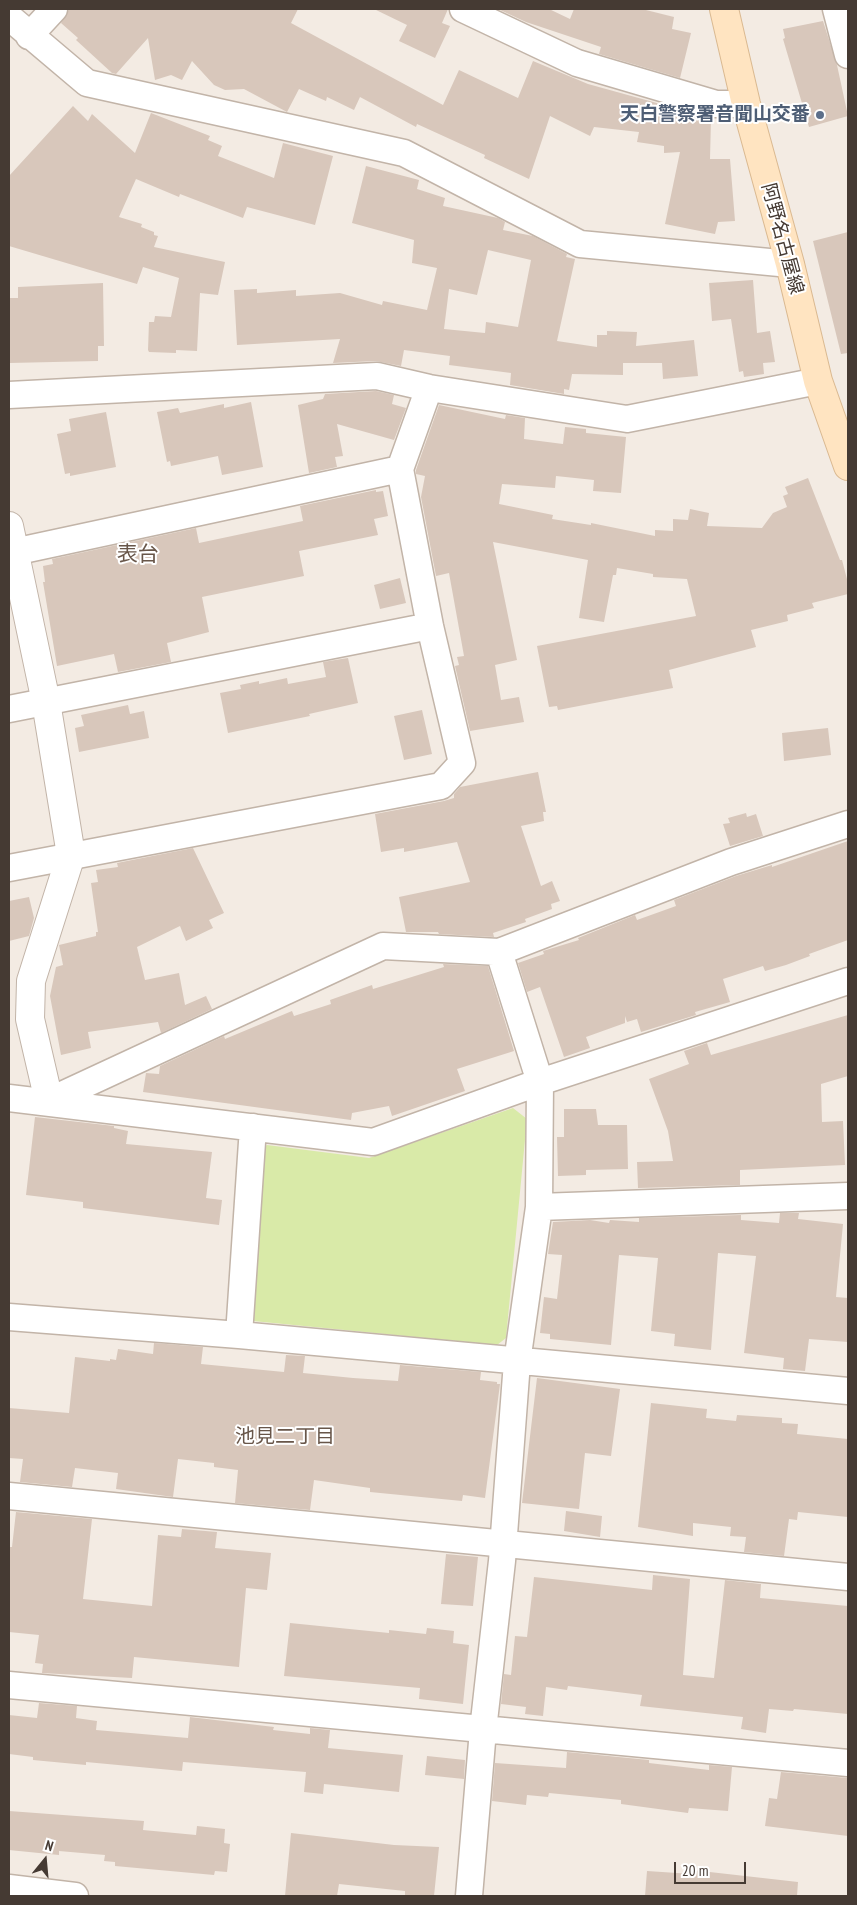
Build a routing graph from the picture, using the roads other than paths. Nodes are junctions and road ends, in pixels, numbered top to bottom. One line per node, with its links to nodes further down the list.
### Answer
1 (54, 9): 6 (street)
2 (463, 9): 8 (street)
3 (724, 9): 8 (main road, 阿野名古屋線)
4 (836, 9): 7 (street)
5 (9, 17): 6 (street)
6 (29, 36): 9 (street)
7 (848, 55)
8 (746, 104): 9 (main road, 阿野名古屋線)
9 (790, 264): 10 (main road, 阿野名古屋線)
10 (818, 381): 11 (street); 13 (main road, 阿野名古屋線)
11 (429, 388): 12 (street); 14 (street)
12 (9, 395)
13 (848, 466)
14 (400, 469): 15 (street); 16 (street)
15 (11, 543): 17 (street)
16 (430, 626): 17 (street); 20 (street)
17 (46, 702): 18 (street); 20 (street)
18 (9, 709)
19 (848, 824): 22 (street)
20 (71, 855): 21 (street); 26 (street)
21 (9, 868)
22 (499, 952): 24 (street); 26 (street)
23 (848, 981): 24 (street)
24 (540, 1082): 27 (street); 29 (street)
25 (9, 1098): 26 (street)
26 (49, 1101): 27 (street)
27 (253, 1127): 31 (street)
28 (848, 1196): 29 (street)
29 (538, 1207): 32 (street)
30 (9, 1317): 31 (street)
31 (239, 1335): 32 (street)
32 (517, 1362): 33 (street); 35 (street)
33 (848, 1391)
34 (9, 1496): 35 (street)
35 (503, 1544): 36 (street); 38 (street)
36 (848, 1577)
37 (9, 1685): 38 (street)
38 (483, 1730): 39 (street); 42 (street)
39 (848, 1763)
40 (9, 1888): 41 (street)
41 (74, 1896)
42 (469, 1896)

